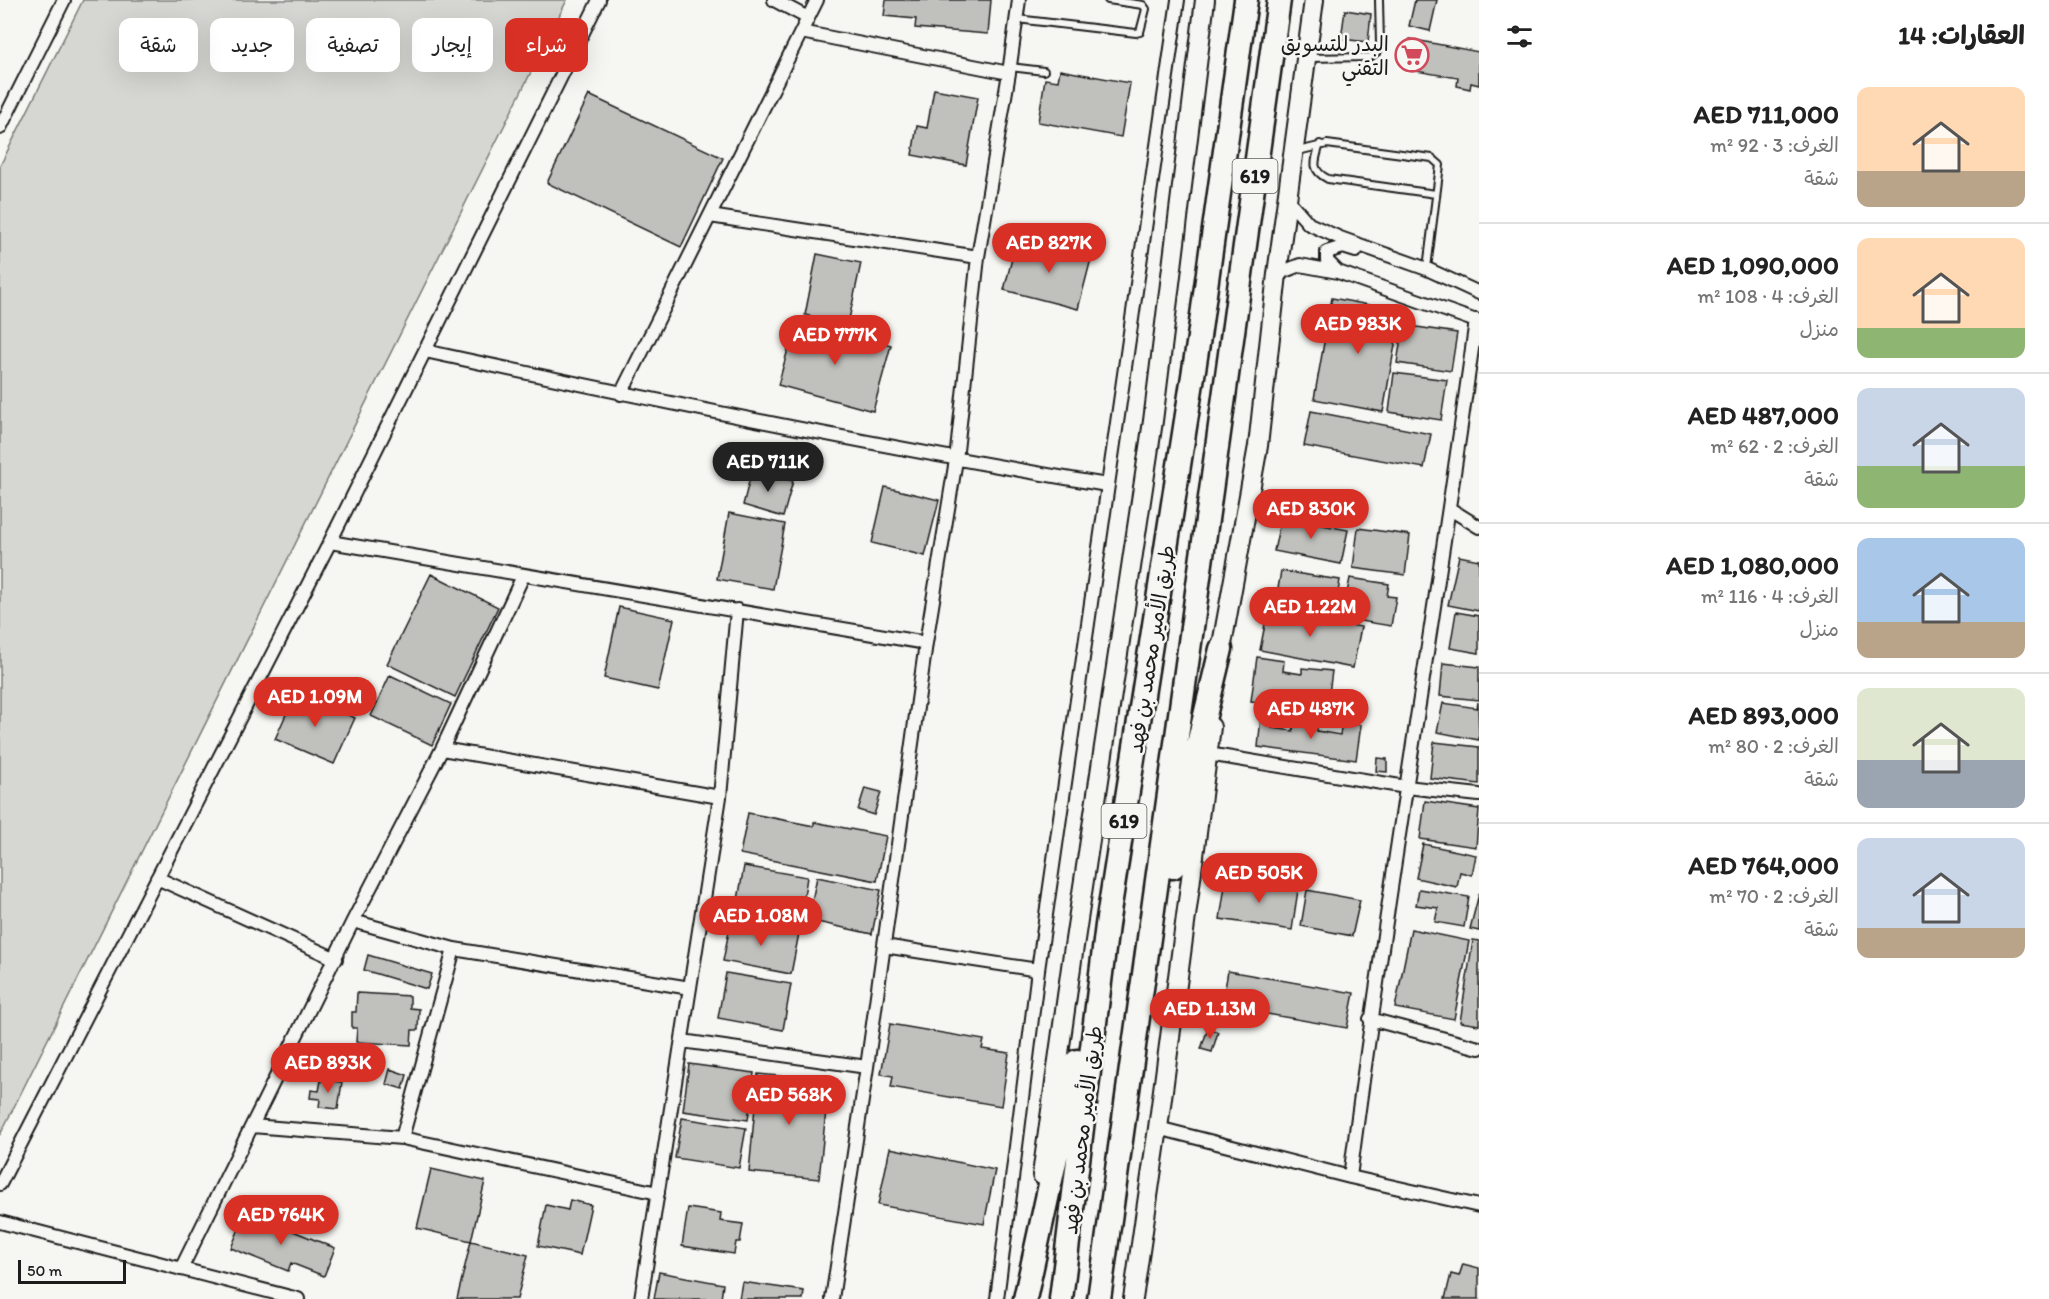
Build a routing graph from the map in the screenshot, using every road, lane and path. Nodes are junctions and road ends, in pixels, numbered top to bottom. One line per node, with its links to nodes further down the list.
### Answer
1 (64, 0): 19 (street)
2 (599, 0): 31 (street)
3 (774, 0): 13 (street)
4 (817, 0): 13 (street)
5 (1019, 0): 14 (street)
6 (1108, 0): 14 (lane)
7 (1178, 0): 34 (street)
8 (1205, 0): 73 (main road)
9 (1246, 0): 49 (highway, طريق الأمير محمد بن فهد / 619)
10 (1279, 0): 59 (highway, طريق الأمير محمد بن فهد / 619)
11 (1314, 0): 16 (main road)
12 (1379, 0): 16 (lane)
13 (808, 18): 15 (street)
14 (1016, 19): 17 (street)
15 (801, 32): 17 (street); 24 (street)
16 (1307, 58): 21 (main road)
17 (1009, 70): 18 (lane); 25 (street)
18 (1044, 71)
19 (0, 128)
20 (1320, 144): 21 (lane); 22 (lane); 22 (lane)
21 (1293, 152): 23 (main road)
22 (1436, 194): 26 (lane)
23 (1287, 199): 26 (street); 28 (main road)
24 (710, 216): 25 (street); 32 (street)
25 (978, 258): 33 (street)
26 (1427, 269): 27 (street); 29 (street)
27 (1338, 272): 28 (street); 30 (street)
28 (1277, 274): 41 (main road)
29 (1479, 292)
30 (1478, 321): 35 (street)
31 (425, 351): 32 (street); 37 (street)
32 (621, 394): 33 (street)
33 (956, 460): 34 (street); 40 (street)
34 (1107, 485): 53 (street)
35 (1450, 509): 36 (street); 44 (street)
36 (1479, 528)
37 (330, 542): 38 (street); 47 (street)
38 (523, 576): 39 (street); 42 (street)
39 (737, 610): 40 (street); 46 (street)
40 (926, 643): 50 (street)
41 (1221, 649): 43 (main road); 59 (highway)
42 (442, 749): 46 (street); 48 (street)
43 (1208, 754): 44 (street); 61 (main road)
44 (1406, 787): 45 (street); 55 (street)
45 (1479, 795)
46 (720, 797): 54 (street)
47 (157, 878): 52 (street); 64 (street)
48 (353, 921): 51 (street); 52 (street)
49 (1107, 925): 73 (highway); 74 (highway, طريق الأمير محمد بن فهد / 619)
50 (884, 946): 53 (street); 58 (street)
51 (454, 950): 54 (street); 62 (street)
52 (336, 959): 60 (street)
53 (1038, 970): 72 (street)
54 (690, 988): 56 (street)
55 (1370, 1019): 57 (street); 63 (street)
56 (682, 1041): 58 (street); 65 (street)
57 (1479, 1048)
58 (867, 1067): 71 (street)
59 (1126, 1101): 75 (highway, طريق الأمير محمد بن فهد / 619)
60 (252, 1126): 62 (street); 68 (street)
61 (1158, 1128): 63 (street); 76 (main road)
62 (402, 1138): 65 (street)
63 (1350, 1177): 66 (street)
64 (0, 1184)
65 (658, 1192): 70 (street)
66 (1479, 1206)
67 (0, 1222): 68 (street)
68 (182, 1269): 69 (street)
69 (298, 1299)
70 (641, 1299)
71 (832, 1299)
72 (996, 1299)
73 (1025, 1299)
74 (1061, 1299)
75 (1099, 1299)
76 (1133, 1299)

